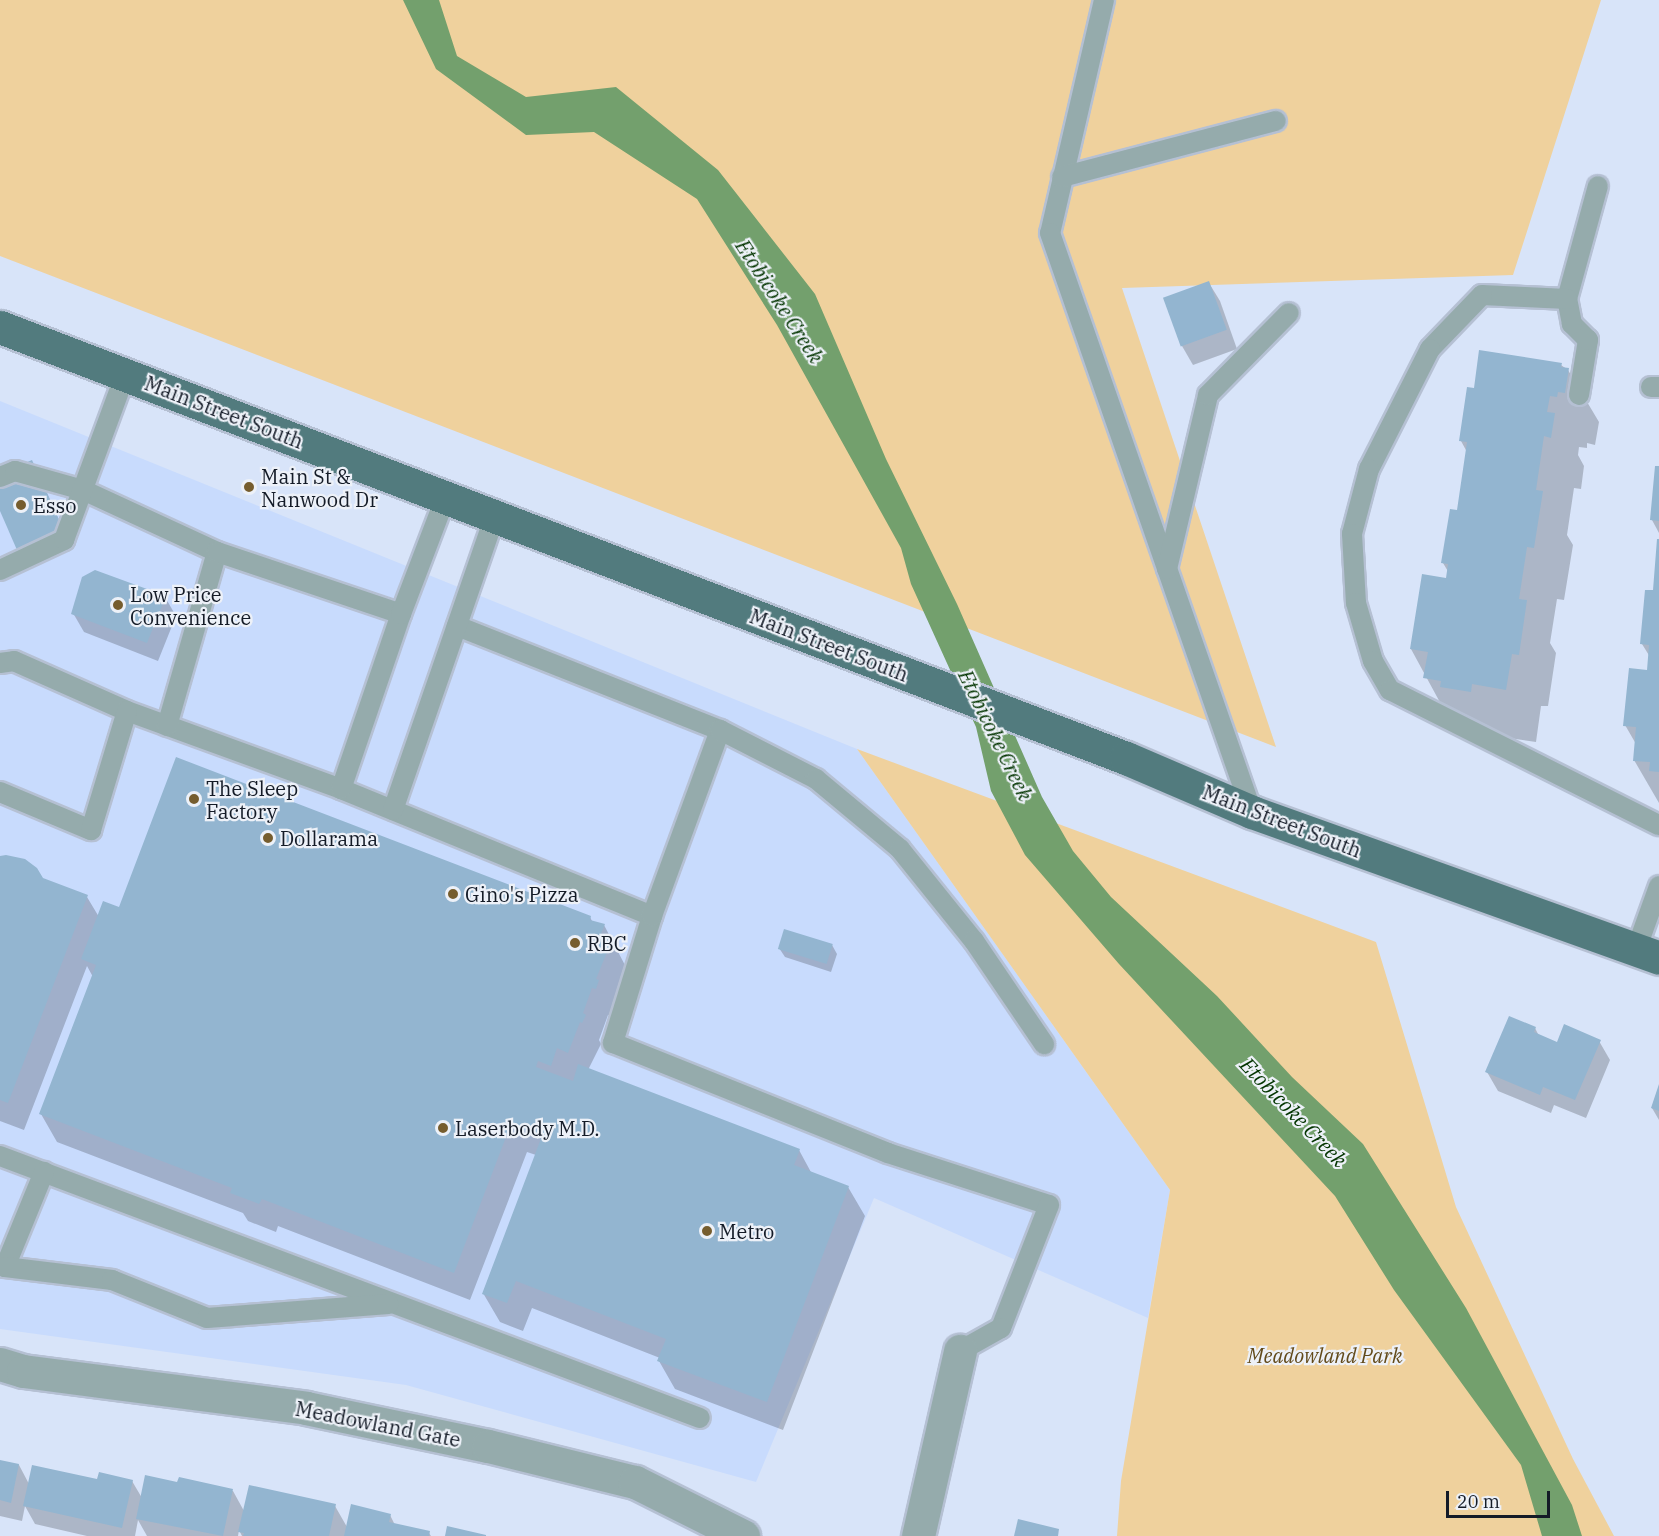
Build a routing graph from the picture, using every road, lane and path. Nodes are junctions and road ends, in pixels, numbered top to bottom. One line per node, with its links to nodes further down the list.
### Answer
1 (1104, 0): 3 (lane)
2 (1276, 121): 3 (lane)
3 (1062, 177): 15 (lane)
4 (1599, 186): 5 (lane)
5 (1567, 299): 9 (lane); 27 (lane)
6 (1290, 313): 15 (lane)
7 (0, 327): 8 (main road, Main Street South)
8 (125, 375): 11 (lane); 12 (main road, Main Street South)
9 (1579, 396)
10 (0, 477): 11 (lane)
11 (83, 490): 14 (lane); 16 (lane)
12 (446, 496): 13 (main road, Main Street South); 17 (lane)
13 (495, 515): 18 (lane); 26 (main road, Main Street South)
14 (217, 552): 17 (lane); 21 (lane)
15 (1167, 569): 26 (lane)
16 (0, 570)
17 (401, 614): 23 (lane)
18 (457, 626): 22 (lane); 25 (lane)
19 (0, 663): 20 (lane)
20 (127, 711): 21 (lane); 24 (lane)
21 (167, 726): 23 (lane)
22 (720, 730): 29 (lane); 31 (lane)
23 (341, 789): 25 (lane)
24 (0, 792)
25 (393, 810): 29 (lane)
26 (1252, 812): 30 (main road, Main Street South)
27 (1659, 825)
28 (1659, 886): 30 (lane)
29 (652, 916): 36 (lane)
30 (1647, 954)
31 (1044, 1044)
32 (0, 1156): 33 (lane)
33 (44, 1172): 34 (lane); 35 (lane)
34 (2, 1266): 35 (lane)
35 (394, 1303): 38 (lane)
36 (960, 1351): 40 (street)
37 (0, 1364): 39 (street, Meadowland Gate)
38 (700, 1419)
39 (743, 1536)
40 (918, 1536)

